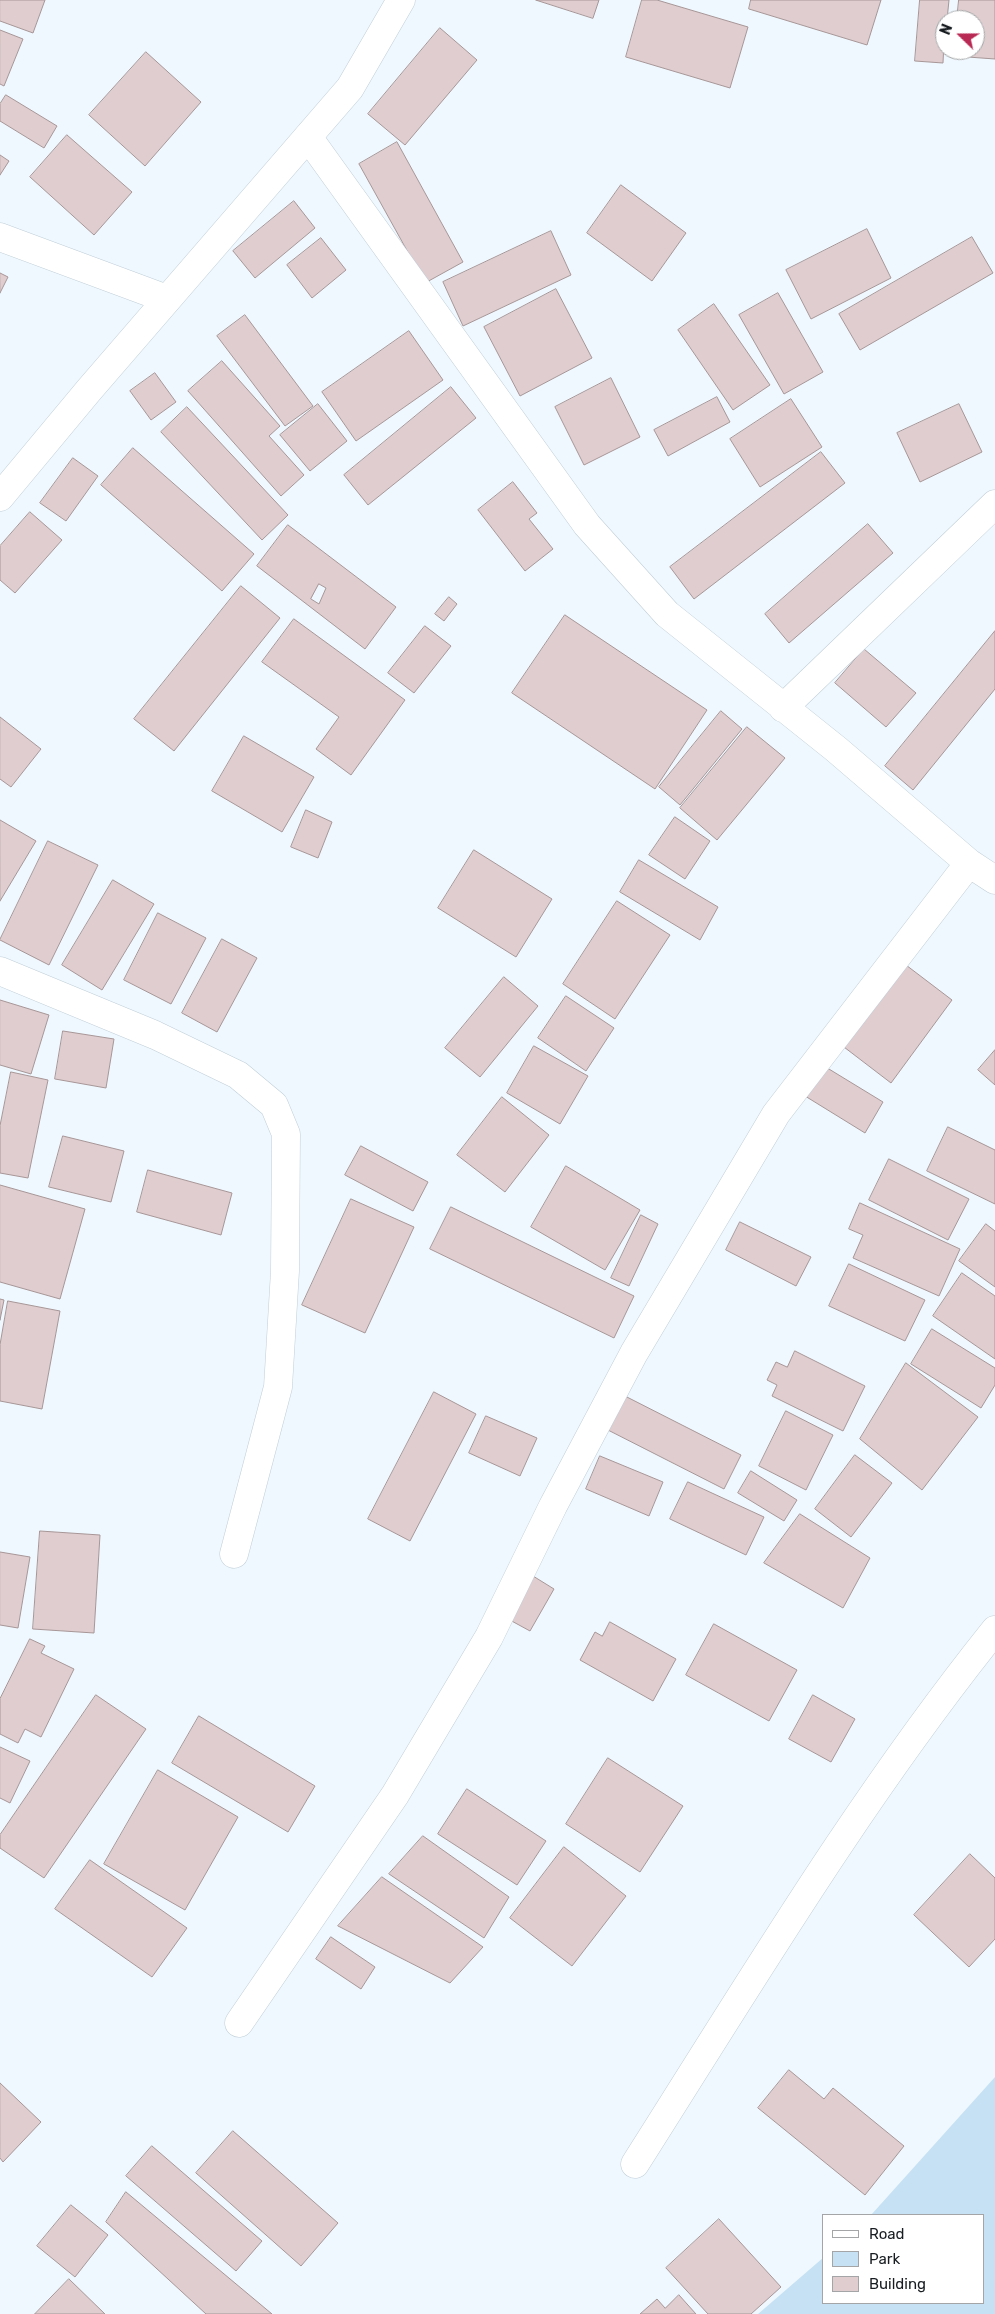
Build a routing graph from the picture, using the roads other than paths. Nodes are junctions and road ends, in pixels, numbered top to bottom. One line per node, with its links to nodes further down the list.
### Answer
1 (401, 0): 2 (street)
2 (308, 137): 4 (street); 7 (street)
3 (0, 237): 4 (street)
4 (167, 299): 5 (street)
5 (0, 497)
6 (995, 504): 7 (street)
7 (783, 708): 8 (street)
8 (969, 863): 9 (street); 13 (street)
9 (995, 880)
10 (0, 971): 11 (street)
11 (234, 1554)
12 (995, 1630): 14 (street)
13 (239, 2023)
14 (635, 2164)

